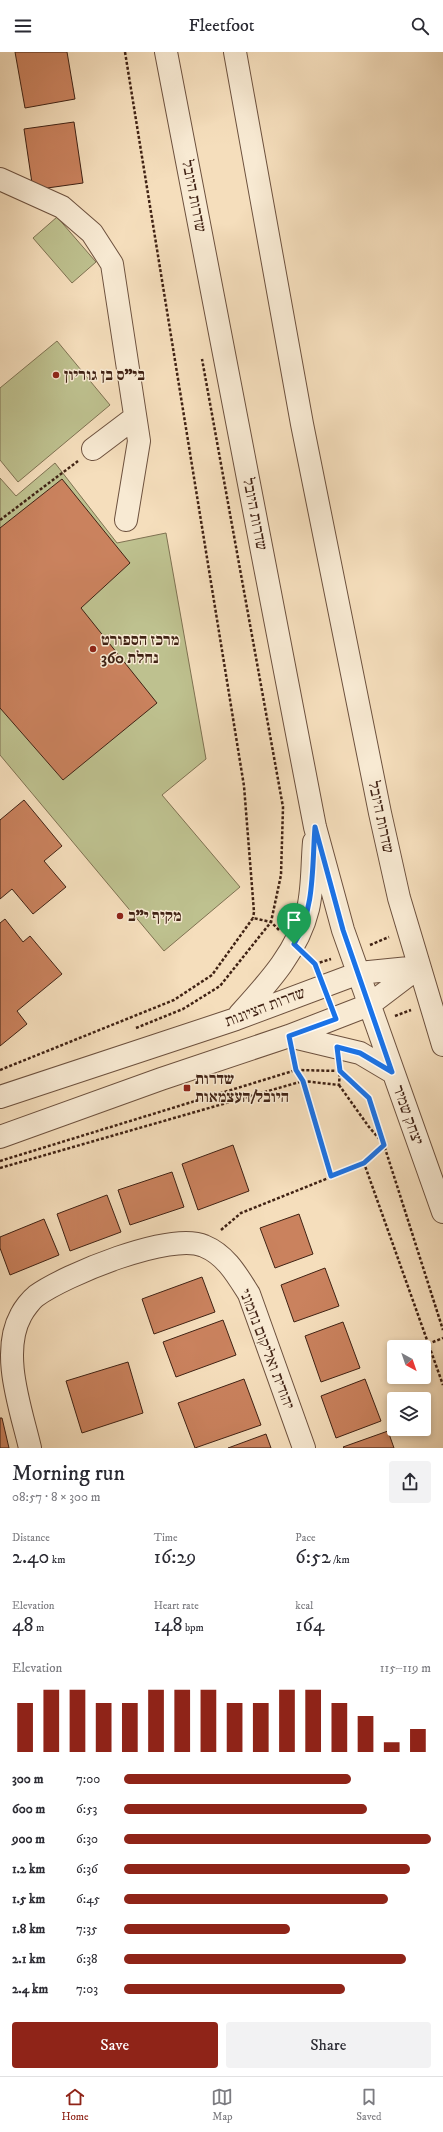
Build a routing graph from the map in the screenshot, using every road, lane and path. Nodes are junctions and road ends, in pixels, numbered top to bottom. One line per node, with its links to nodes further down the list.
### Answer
1 (125, 52): 11 (path)
2 (166, 52): 10 (street, שדרות היובל)
3 (235, 52): 14 (street, שדרות היובל)
4 (0, 179): 6 (street)
5 (200, 351): 12 (path)
6 (134, 418): 7 (street); 9 (street)
7 (93, 449): 8 (path)
8 (0, 520)
9 (126, 520)
10 (315, 827): 13 (street); 15 (street, שדרות היובל)
11 (252, 918): 12 (path); 23 (path)
12 (271, 922): 13 (path); 19 (path)
13 (294, 944): 16 (path); 18 (street)
14 (419, 967): 15 (street, שדרות הציונות); 17 (street, שדרות הציונות); 21 (street)
15 (358, 973): 16 (street, שדרות הציונות); 17 (street, יצחק שמיר)
16 (324, 985): 18 (street, שדרות הציונות)
17 (369, 1005): 20 (street, שדרות הציונות); 26 (street, יצחק שמיר)
18 (236, 1019): 29 (street, שדרות הציונות)
19 (132, 1030)
20 (289, 1036): 22 (street); 24 (path); 30 (street, שדרות הציונות)
21 (443, 1046)
22 (337, 1047): 25 (path); 26 (street)
23 (0, 1070)
24 (296, 1070): 25 (path); 27 (path); 32 (path)
25 (340, 1071): 28 (path); 31 (path)
26 (392, 1072): 36 (street, יצחק שמיר)
27 (303, 1081): 28 (path); 34 (path); 35 (path)
28 (339, 1084): 31 (path)
29 (0, 1097)
30 (0, 1137)
31 (384, 1145): 33 (path); 38 (path)
32 (0, 1161)
33 (364, 1163): 35 (path); 40 (path)
34 (0, 1168)
35 (331, 1176): 37 (path)
36 (443, 1212)
37 (203, 1245): 44 (street, יהודית ואליקום נחמוני); 45 (street, יהודית ואליקום נחמוני)
38 (443, 1330)
39 (443, 1338): 41 (path)
40 (427, 1340)
41 (431, 1343)
42 (431, 1352): 43 (path)
43 (443, 1385)
44 (30, 1448)
45 (304, 1448)

